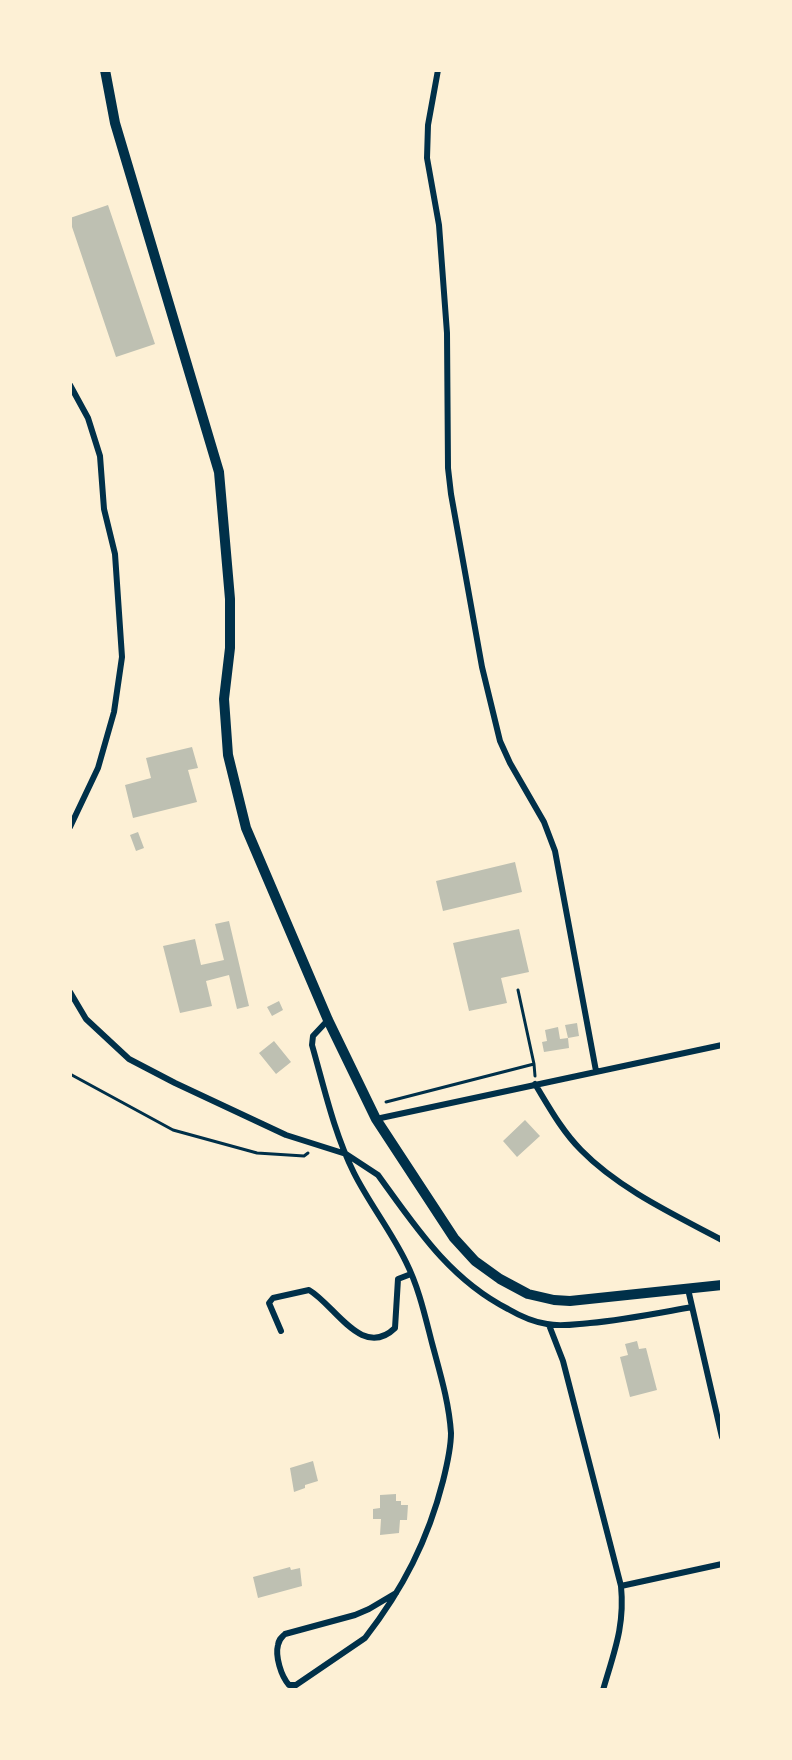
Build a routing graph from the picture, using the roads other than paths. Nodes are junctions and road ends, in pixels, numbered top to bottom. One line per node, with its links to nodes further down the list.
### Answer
1 (105, 70): 6 (main road)
2 (438, 70): 8 (street)
3 (70, 385): 4 (street)
4 (70, 827)
5 (70, 992): 11 (street)
6 (328, 1020): 10 (main road); 11 (street)
7 (722, 1045): 8 (street)
8 (596, 1071): 9 (street)
9 (535, 1084): 10 (street); 12 (street)
10 (376, 1119): 15 (main road)
11 (346, 1154): 13 (street); 17 (street)
12 (722, 1240)
13 (411, 1274): 18 (street); 22 (street)
14 (722, 1285): 15 (main road)
15 (688, 1289): 16 (street)
16 (692, 1307): 17 (street); 19 (street)
17 (549, 1325): 21 (street)
18 (281, 1331)
19 (722, 1437)
20 (722, 1564): 21 (street)
21 (621, 1586): 23 (street)
22 (396, 1593): 22 (street)
23 (603, 1690)

